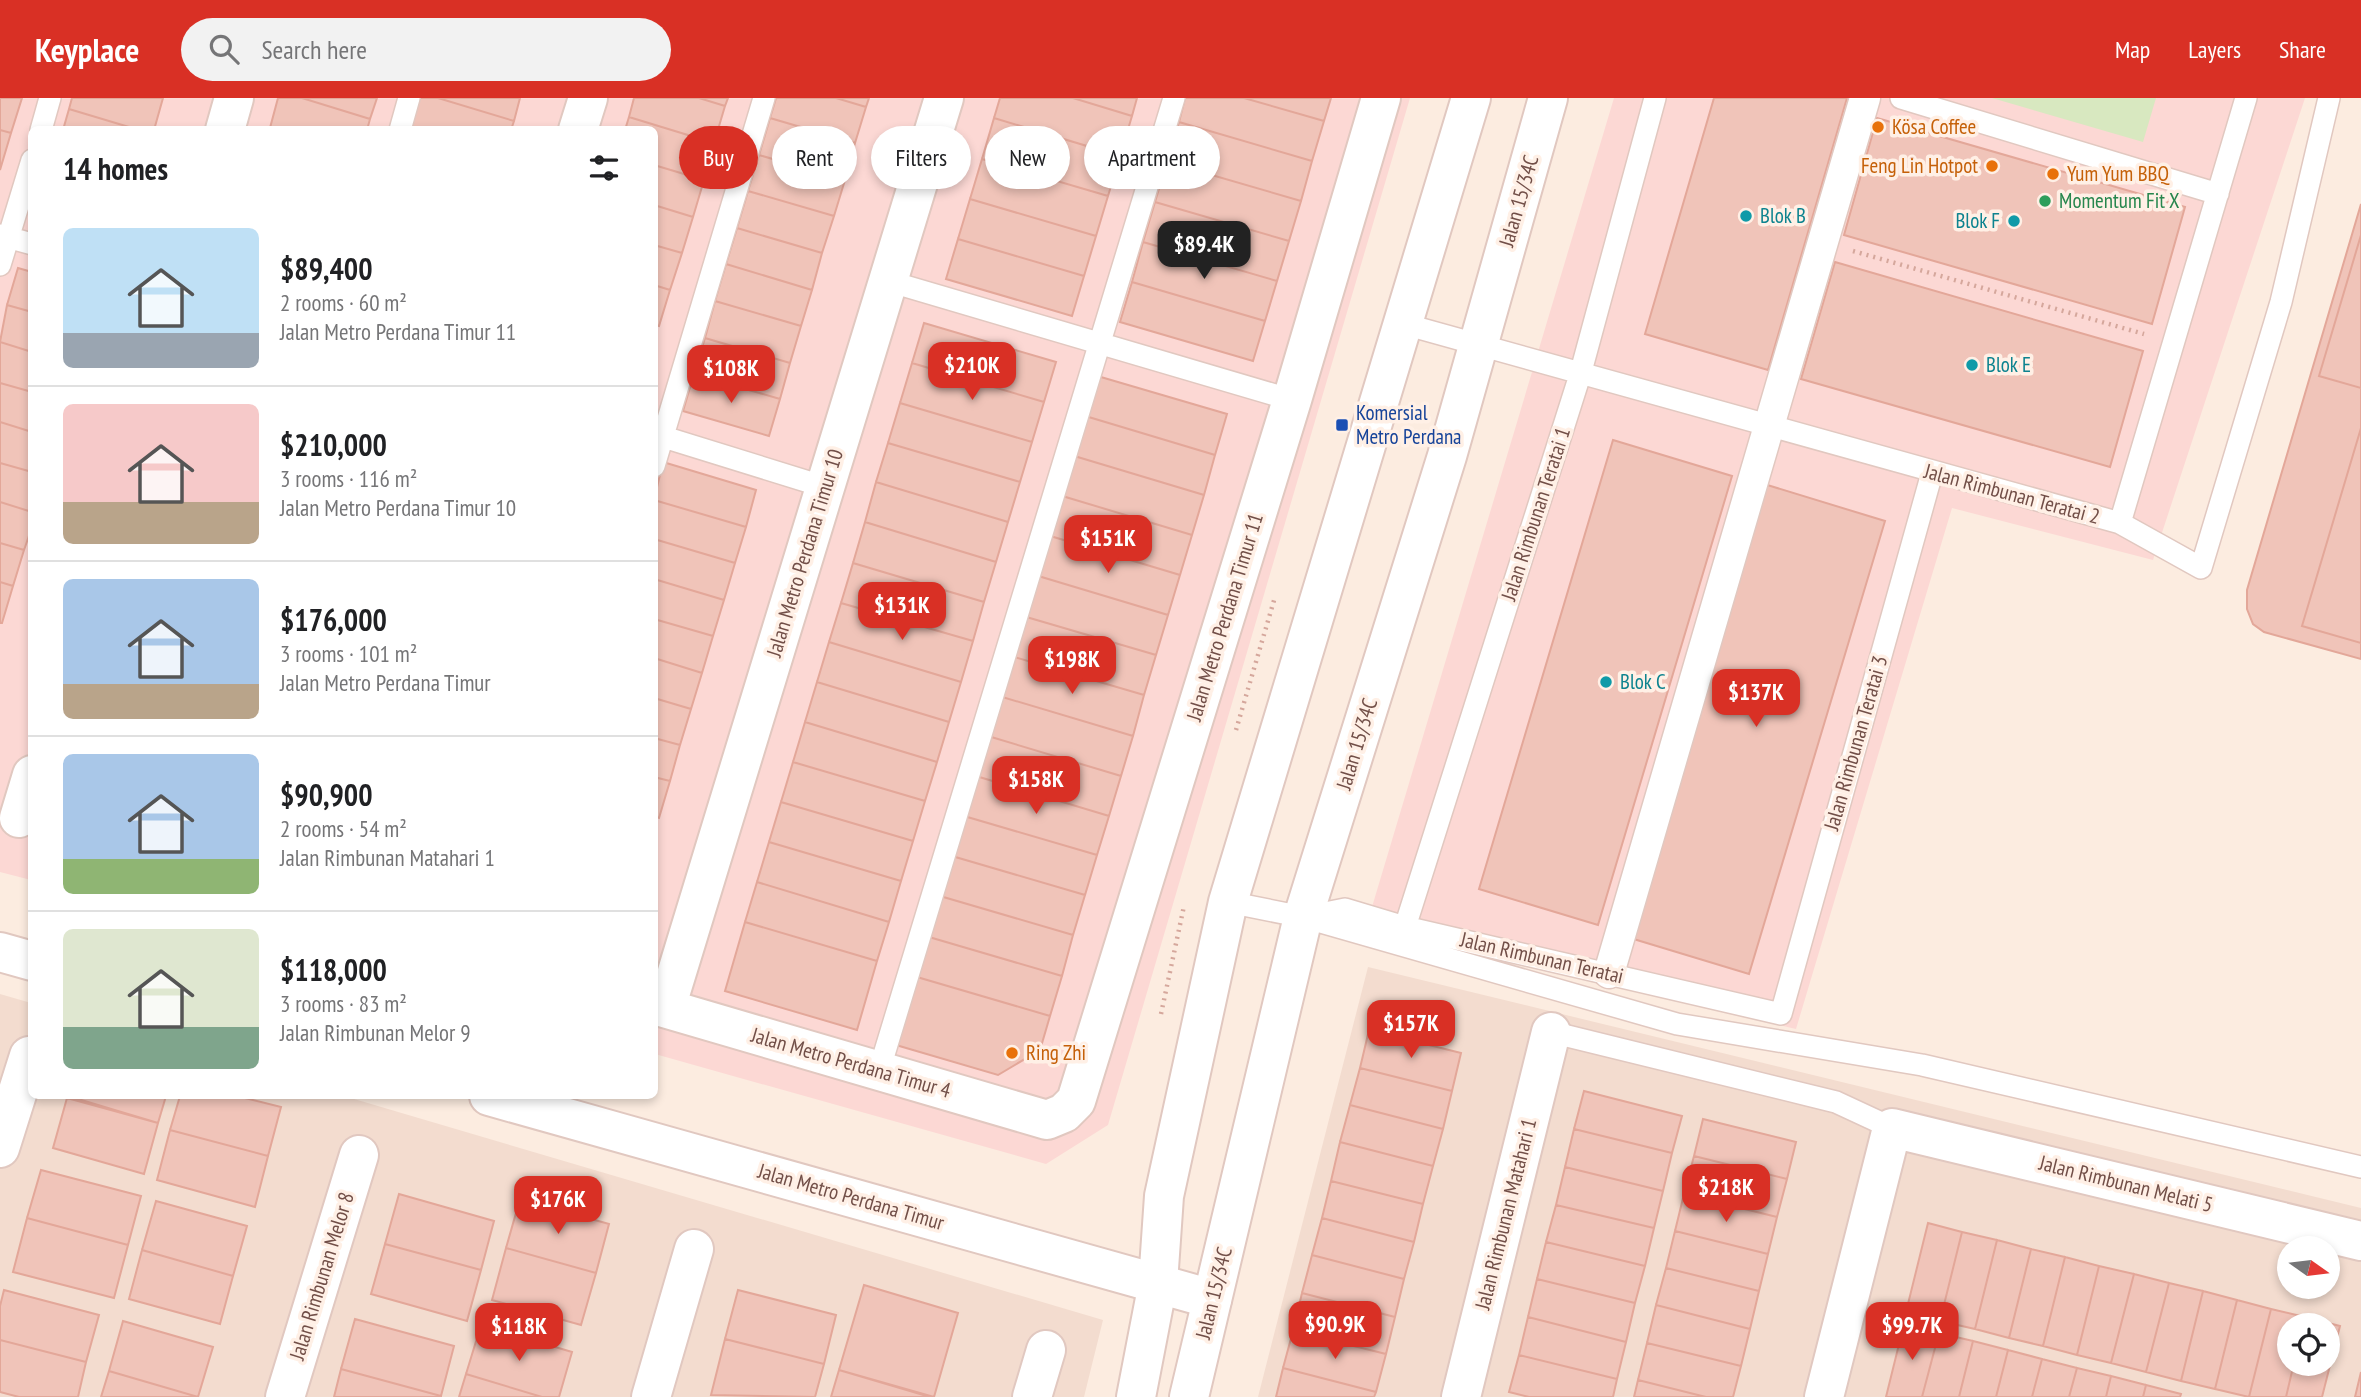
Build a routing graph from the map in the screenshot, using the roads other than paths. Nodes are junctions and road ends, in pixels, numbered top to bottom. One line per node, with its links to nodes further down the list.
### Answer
1 (50, 98): 16 (lane)
2 (234, 98): 17 (street)
3 (409, 98): 18 (lane)
4 (588, 98): 19 (street)
5 (764, 98): 32 (lane)
6 (944, 98): 25 (street, Jalan Metro Perdana Timur 10)
7 (1174, 98): 27 (lane)
8 (1381, 98): 30 (street, Jalan Metro Perdana Timur 11)
9 (1471, 98): 26 (street)
10 (1548, 98): 28 (street, Jalan 15/34C)
11 (1656, 98): 29 (lane, Jalan Rimbunan Teratai 1)
12 (1865, 98): 31 (street)
13 (1901, 98): 21 (lane)
14 (2246, 98): 21 (lane, Jalan Rimbunan Teratai 2)
15 (2329, 98): 35 (lane)
16 (42, 126)
17 (226, 126)
18 (401, 126)
19 (579, 126)
20 (28, 171): 22 (lane)
21 (2218, 194): 35 (lane, Jalan Rimbunan Teratai 2)
22 (4, 236): 23 (lane); 24 (lane)
23 (28, 243)
24 (0, 265)
25 (888, 281): 27 (lane); 34 (street, Jalan Metro Perdana Timur 10)
26 (1404, 324): 28 (lane, Jalan Rimbunan Teratai 2); 38 (street)
27 (1100, 344): 30 (lane); 48 (lane)
28 (1479, 346): 29 (lane, Jalan Rimbunan Teratai 2); 39 (street, Jalan 15/34C)
29 (1580, 375): 31 (lane, Jalan Rimbunan Teratai 2); 40 (lane, Jalan Rimbunan Teratai 1)
30 (1292, 400): 50 (street, Jalan Metro Perdana Timur 11)
31 (1770, 427): 33 (lane, Jalan Rimbunan Teratai 2); 43 (street)
32 (659, 436): 34 (lane)
33 (1932, 472): 35 (lane, Jalan Rimbunan Teratai 2); 45 (lane, Jalan Rimbunan Teratai 3)
34 (825, 486): 44 (street, Jalan Metro Perdana Timur 10)
35 (2120, 523)
36 (28, 786): 37 (street)
37 (17, 817)
38 (1228, 902): 39 (lane); 57 (street)
39 (1303, 917): 40 (lane, Jalan Rimbunan Teratai); 54 (lane); 58 (street, Jalan 15/34C)
40 (1405, 928): 43 (lane, Jalan Rimbunan Teratai)
41 (0, 952): 42 (street)
42 (28, 960)
43 (1609, 972): 45 (lane, Jalan Rimbunan Teratai)
44 (660, 1007): 48 (street, Jalan Metro Perdana Timur 4)
45 (1781, 1014)
46 (1551, 1032): 51 (lane); 65 (street, Jalan Rimbunan Matahari 1)
47 (28, 1059): 52 (street)
48 (879, 1071): 50 (street, Jalan Metro Perdana Timur 4)
49 (500, 1099): 57 (street, Jalan Metro Perdana Timur)
50 (1047, 1120)
51 (1892, 1128): 55 (street, Jalan Rimbunan Melati 5); 66 (street)
52 (0, 1148)
53 (359, 1155): 60 (street, Jalan Rimbunan Melor 8)
54 (2361, 1167)
55 (2361, 1241)
56 (694, 1249): 61 (street)
57 (1158, 1283): 58 (street, Jalan Metro Perdana Timur); 63 (street)
58 (1212, 1299): 64 (street, Jalan 15/34C)
59 (1046, 1350): 62 (street)
60 (285, 1397)
61 (650, 1397)
62 (1032, 1397)
63 (1136, 1397)
64 (1189, 1397)
65 (1461, 1397)
66 (1825, 1397)

